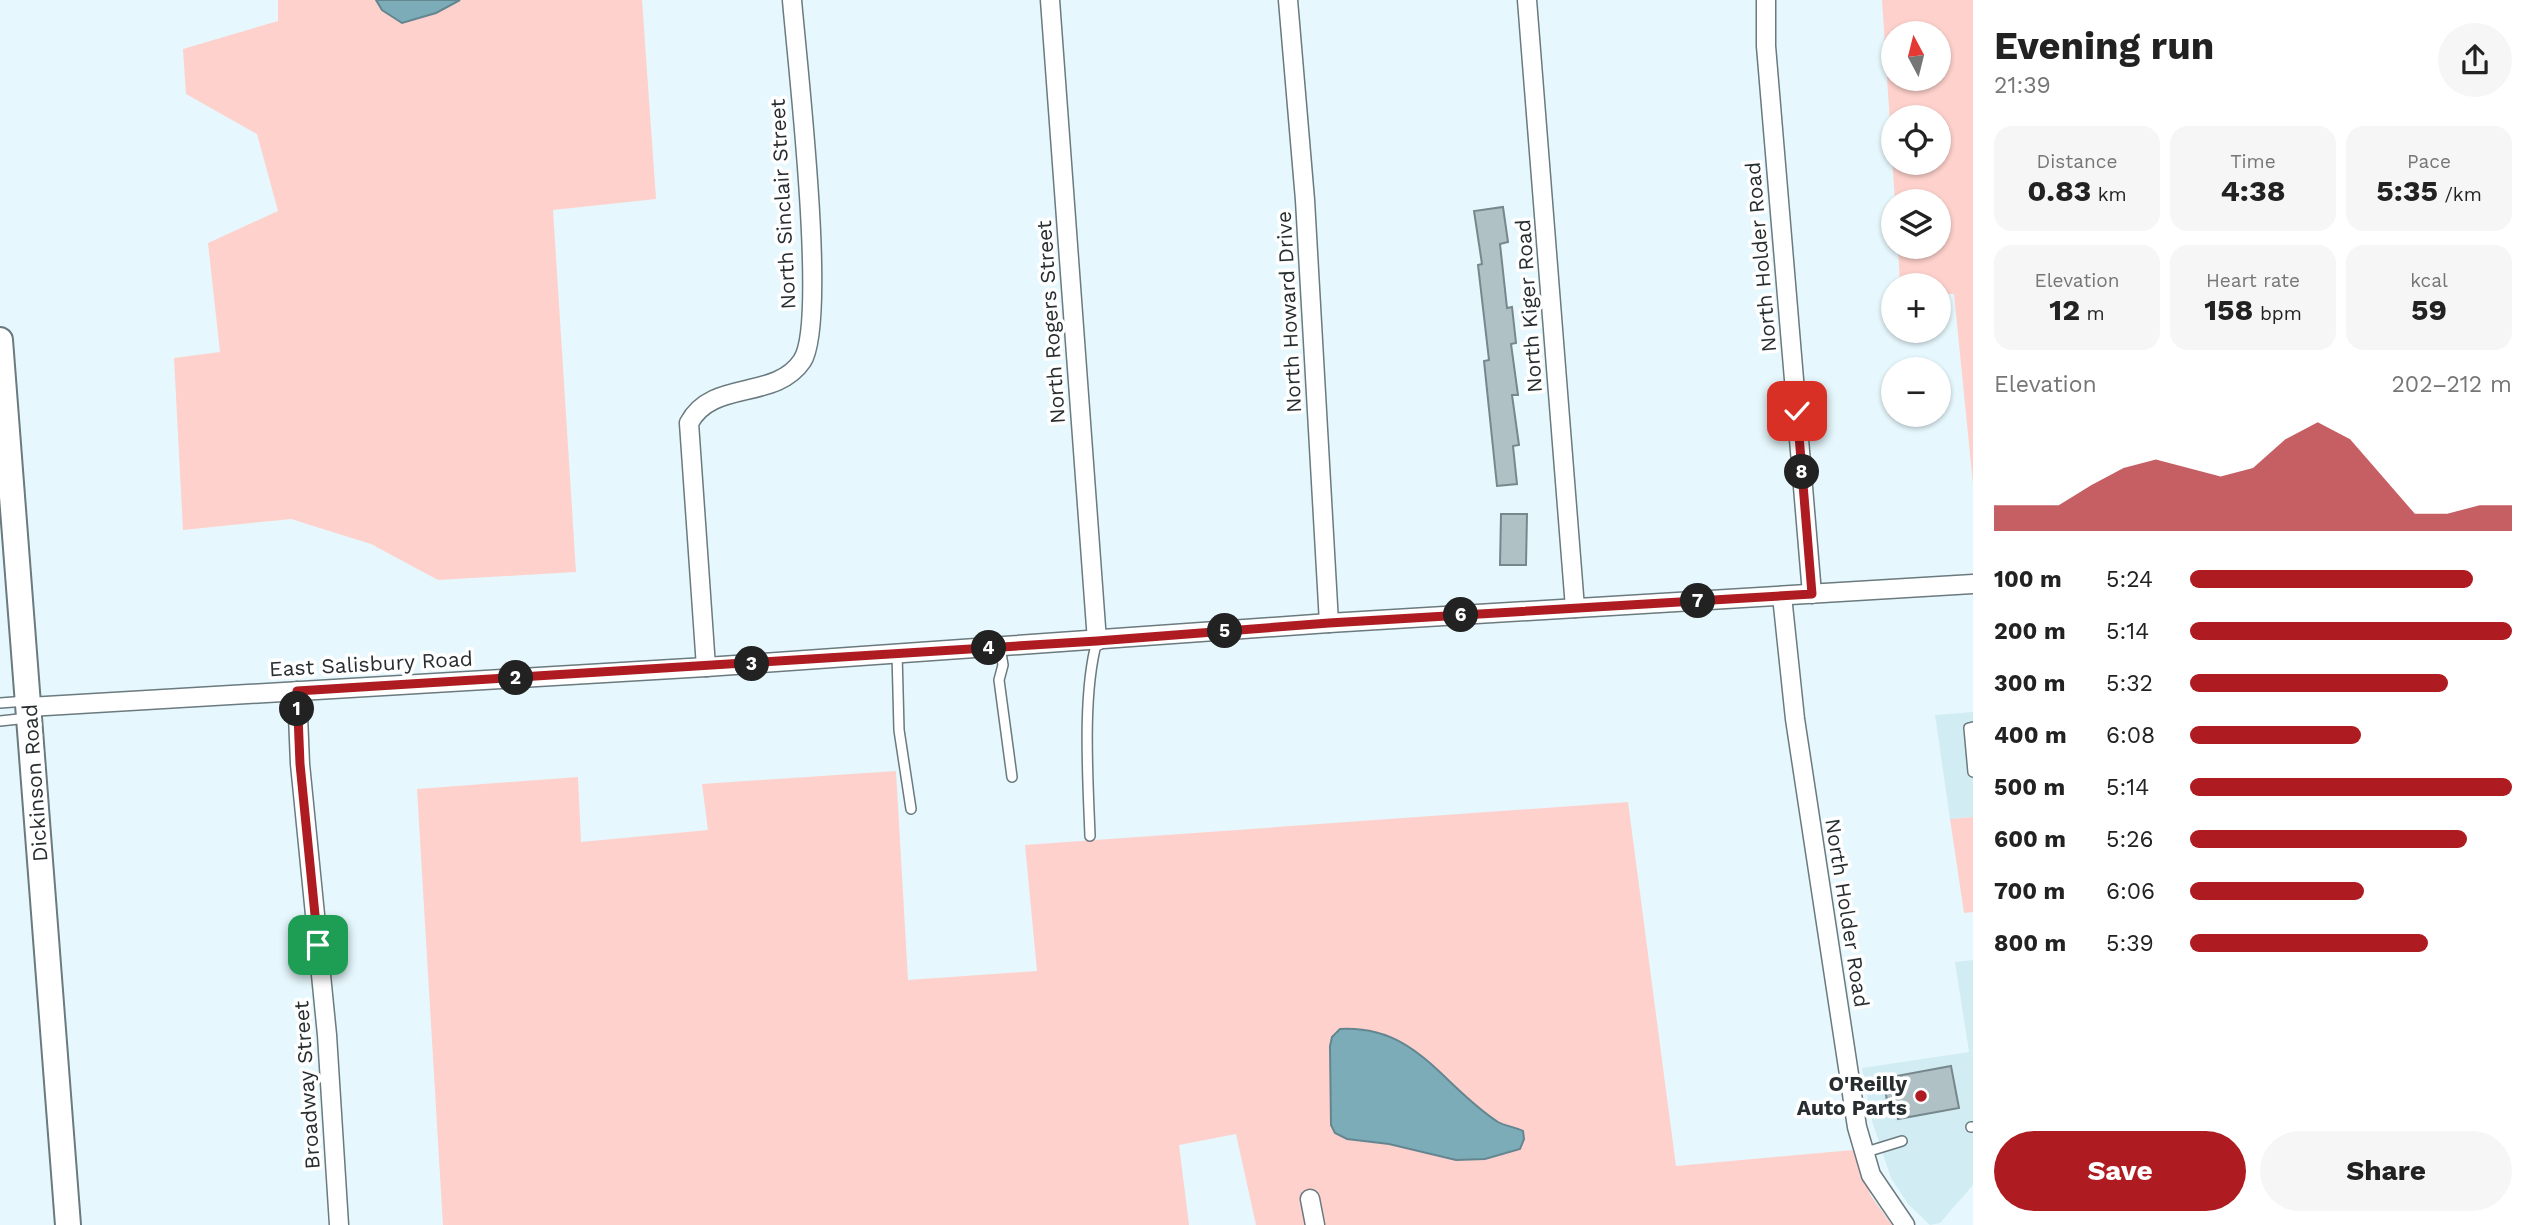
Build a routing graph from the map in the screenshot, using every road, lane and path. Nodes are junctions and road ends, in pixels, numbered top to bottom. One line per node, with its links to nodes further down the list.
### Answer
1 (792, 0): 15 (street, North Sinclair Street)
2 (1051, 0): 12 (street, North Rogers Street)
3 (1288, 0): 11 (street, North Howard Drive)
4 (1527, 0): 10 (street, North Kiger Road)
5 (1766, 0): 8 (street, North Holder Road)
6 (0, 340): 18 (street, Dickinson Road)
7 (1973, 584): 8 (street, East Salisbury Road)
8 (1812, 594): 9 (street, East Salisbury Road)
9 (1782, 596): 10 (street, East Salisbury Road); 26 (street, North Holder Road)
10 (1575, 608): 11 (street, East Salisbury Road)
11 (1329, 623): 12 (street, East Salisbury Road)
12 (1097, 641): 13 (street, East Salisbury Road); 24 (lane)
13 (1000, 647): 14 (street, East Salisbury Road); 22 (lane)
14 (897, 653): 15 (street, East Salisbury Road); 23 (lane)
15 (706, 667): 16 (street, East Salisbury Road)
16 (297, 691): 18 (street, East Salisbury Road); 29 (street, Broadway Street)
17 (0, 703): 18 (lane)
18 (29, 709): 19 (lane); 28 (street, Dickinson Road)
19 (0, 720)
20 (1973, 727): 21 (lane)
21 (1973, 772)
22 (1012, 778)
23 (911, 809)
24 (1090, 836)
25 (1902, 1141): 26 (lane)
26 (1863, 1153): 31 (street, North Holder Road)
27 (1310, 1199): 30 (street)
28 (68, 1225)
29 (339, 1225)
30 (1315, 1225)
31 (1905, 1225)

